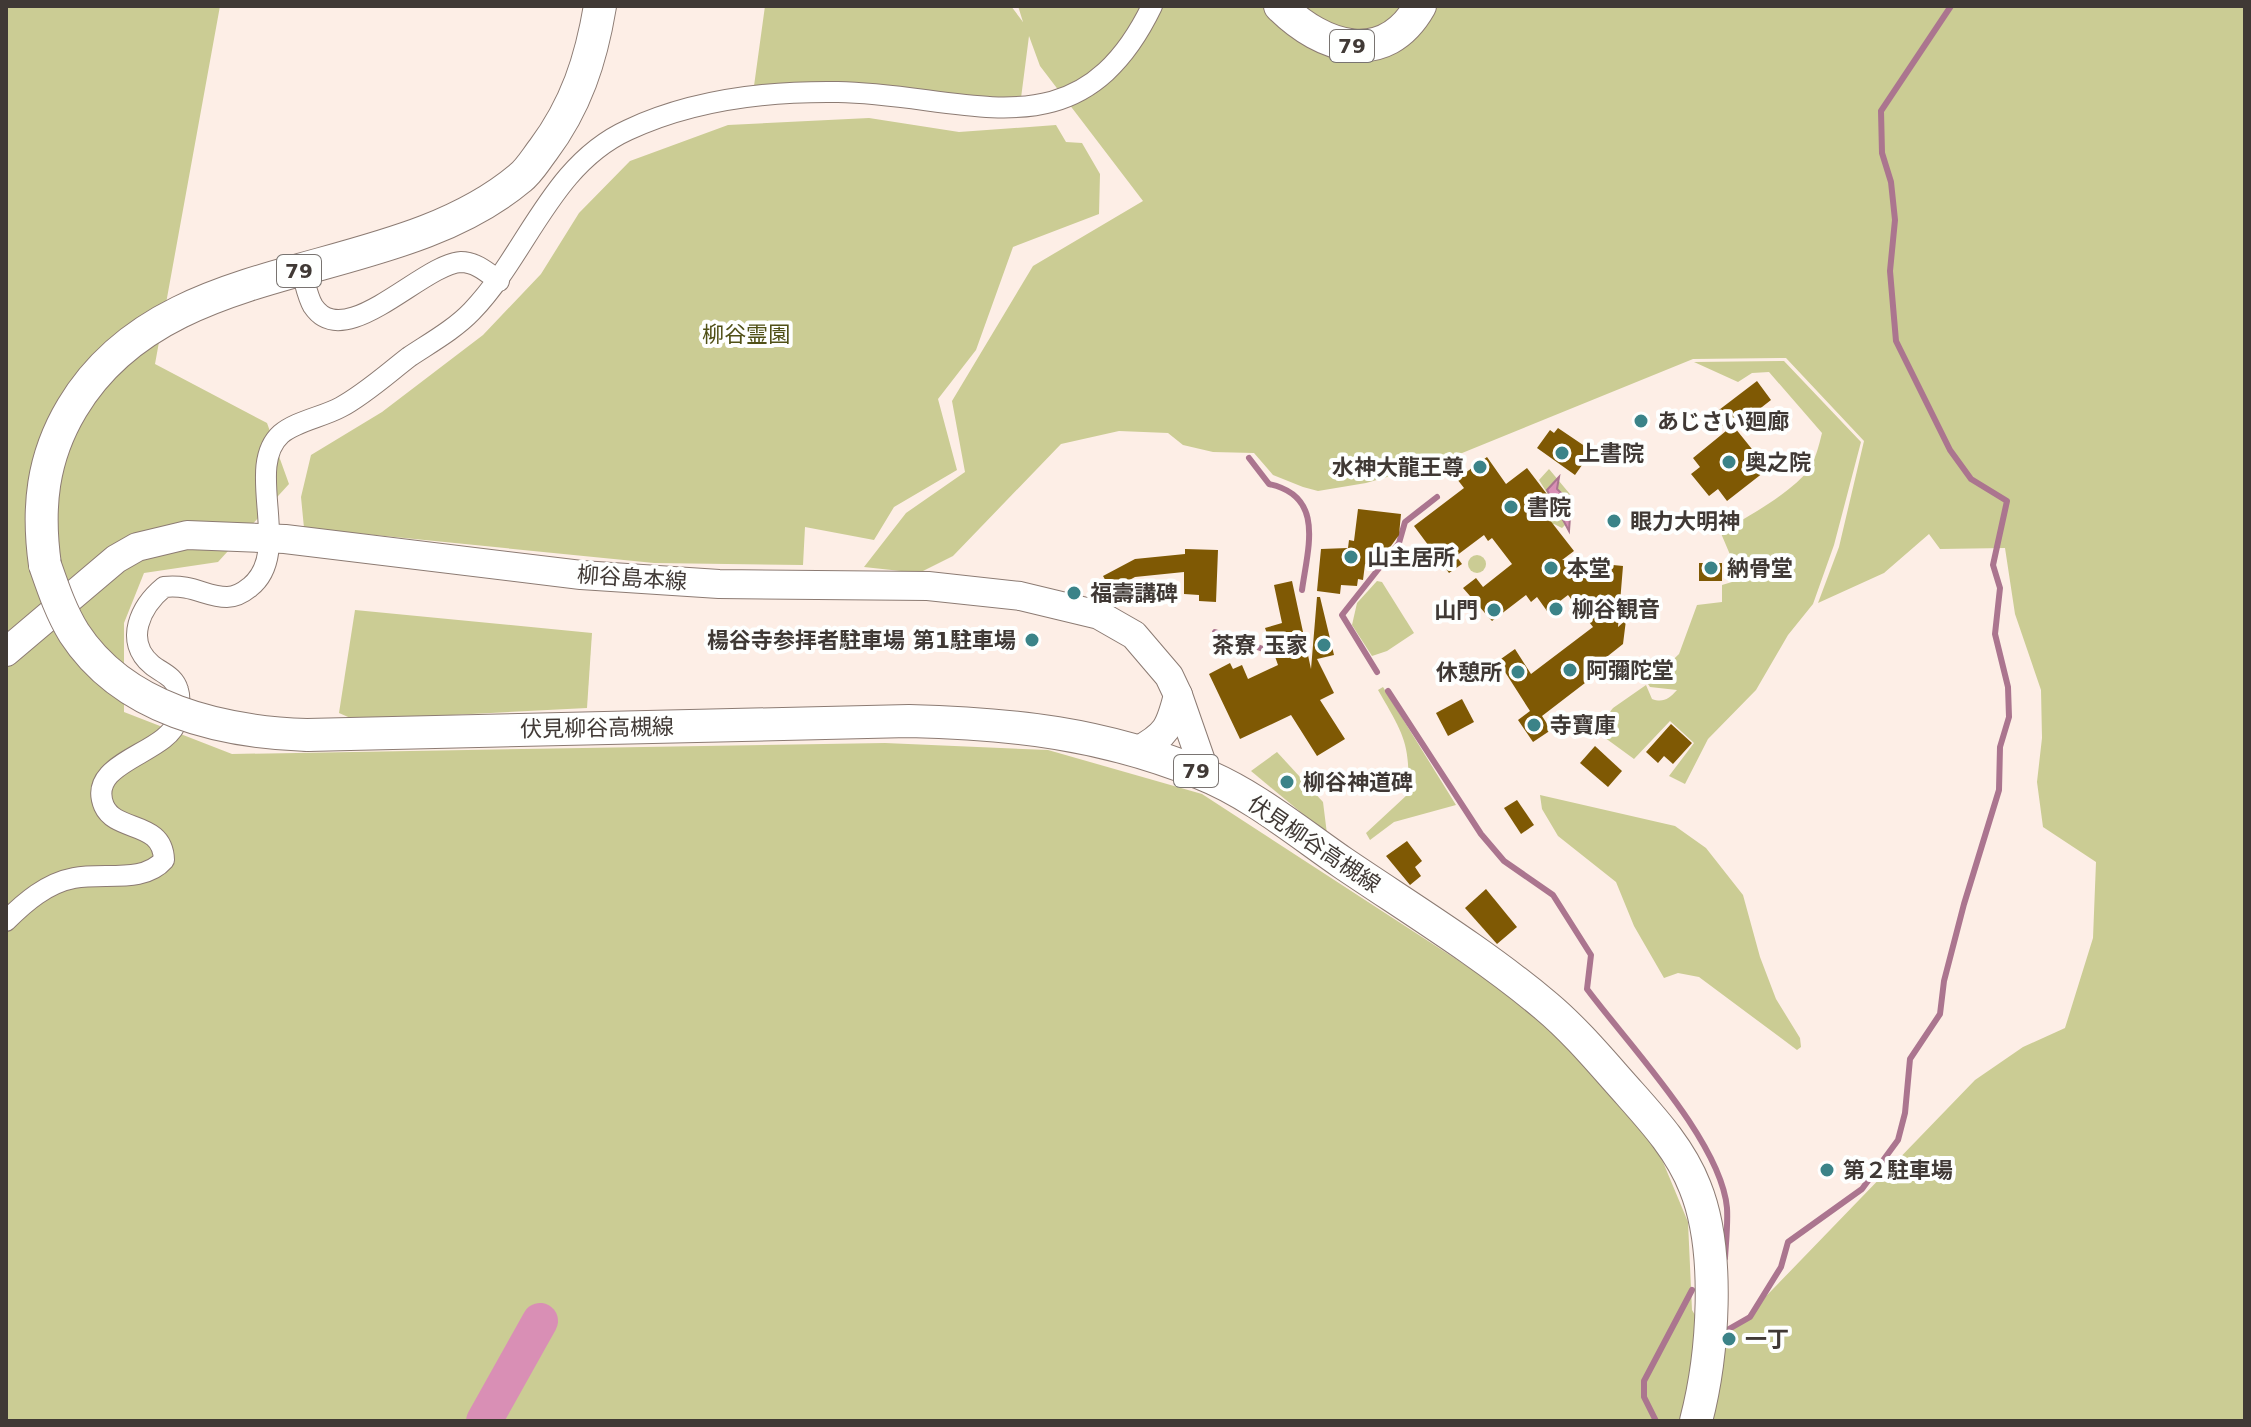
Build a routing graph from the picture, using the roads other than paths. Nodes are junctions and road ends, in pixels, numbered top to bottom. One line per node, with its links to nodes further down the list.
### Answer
1 (600, 6): 5 (main road, 伏見柳谷高槻線 / 79)
2 (1152, 6): 6 (street)
3 (1280, 6): 4 (main road, 79)
4 (1420, 6)
5 (301, 270): 6 (street); 10 (main road, 伏見柳谷高槻線 / 79, bridge)
6 (499, 281): 7 (street)
7 (268, 538): 8 (main road, 柳谷島本線); 9 (main road, 柳谷島本線); 12 (street)
8 (6, 652)
9 (1178, 695): 10 (main road); 11 (main road, 柳谷島本線)
10 (1137, 751): 11 (main road, 伏見柳谷高槻線 / 79)
11 (1200, 773): 13 (main road, 伏見柳谷高槻線 / 79)
12 (6, 921)
13 (1696, 1421)

